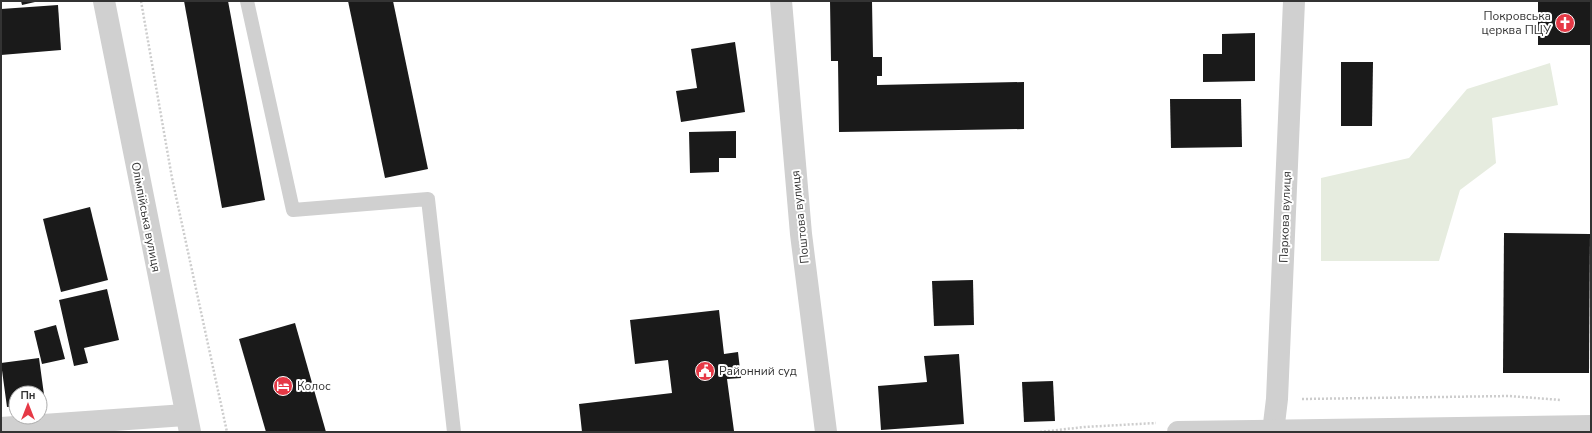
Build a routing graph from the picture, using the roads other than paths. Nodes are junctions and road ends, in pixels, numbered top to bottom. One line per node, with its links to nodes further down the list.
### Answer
1 (104, 1): 5 (street, Олімпійська вулиця)
2 (248, 1): 9 (lane)
3 (781, 1): 10 (street, Поштова вулиця)
4 (1294, 1): 8 (street, Паркова вулиця)
5 (187, 423): 7 (street)
6 (1591, 426): 8 (street)
7 (1, 428)
8 (1273, 431): 11 (street)
9 (454, 432)
10 (826, 432)
11 (1178, 432)

